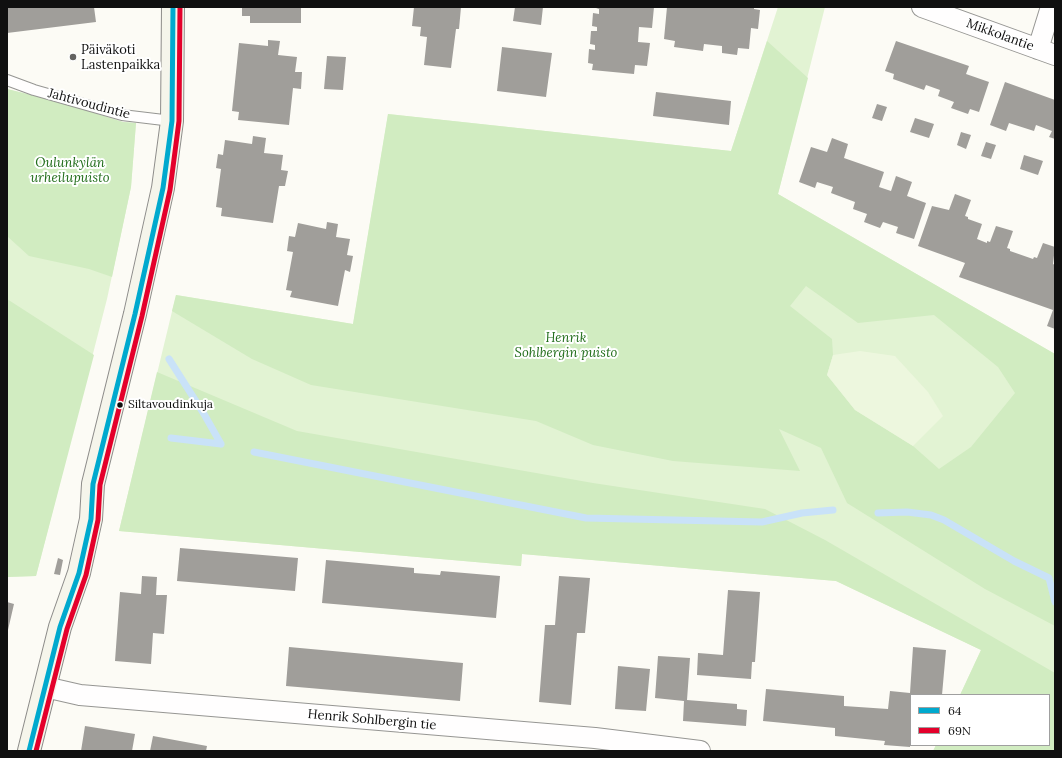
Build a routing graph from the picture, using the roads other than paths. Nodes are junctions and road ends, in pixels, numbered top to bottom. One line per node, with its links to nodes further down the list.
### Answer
1 (173, 7): 6 (main road)
2 (922, 7): 4 (street, Mikkolantie)
3 (1051, 7): 4 (street)
4 (1047, 52)
5 (7, 80): 6 (lane, Jahtivoudintie)
6 (172, 121): 7 (main road)
7 (45, 687): 8 (main road); 9 (street, Henrik Sohlbergin tie)
8 (29, 751)
9 (700, 751)

